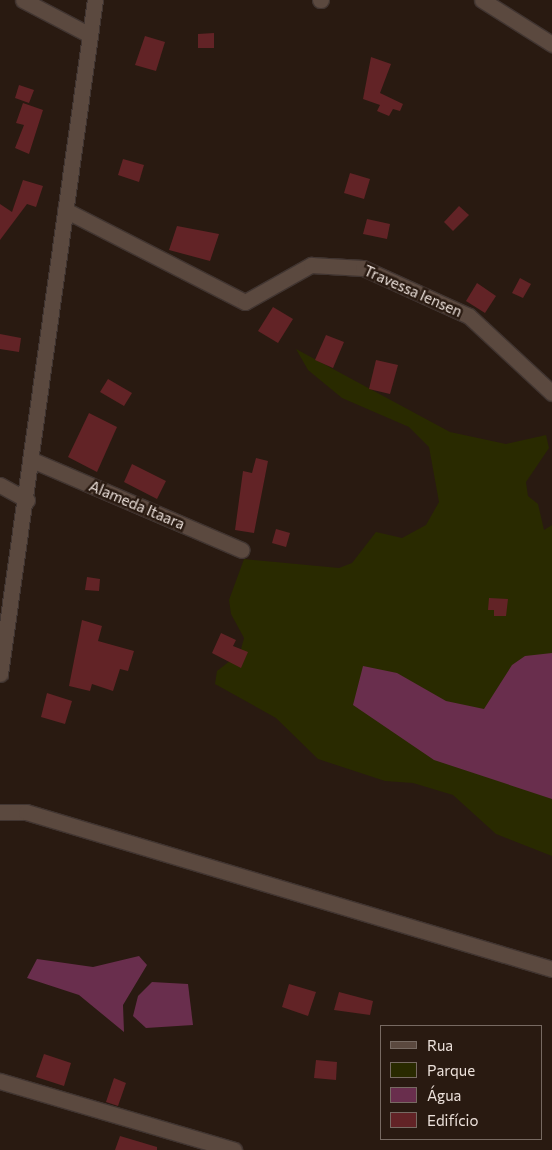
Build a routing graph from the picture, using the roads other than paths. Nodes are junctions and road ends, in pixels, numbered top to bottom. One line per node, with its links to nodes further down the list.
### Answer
1 (23, 0): 4 (street)
2 (95, 0): 4 (street)
3 (482, 0): 5 (street)
4 (88, 34): 6 (street)
5 (552, 44)
6 (65, 210): 7 (street, Travessa Iensen); 8 (street)
7 (552, 393)
8 (32, 460): 10 (street); 11 (street, Alameda Itaara)
9 (0, 485): 10 (street)
10 (27, 500): 12 (street)
11 (242, 550)
12 (0, 674)
13 (0, 812): 14 (street)
14 (552, 969)
15 (0, 1081): 16 (street)
16 (234, 1150)

